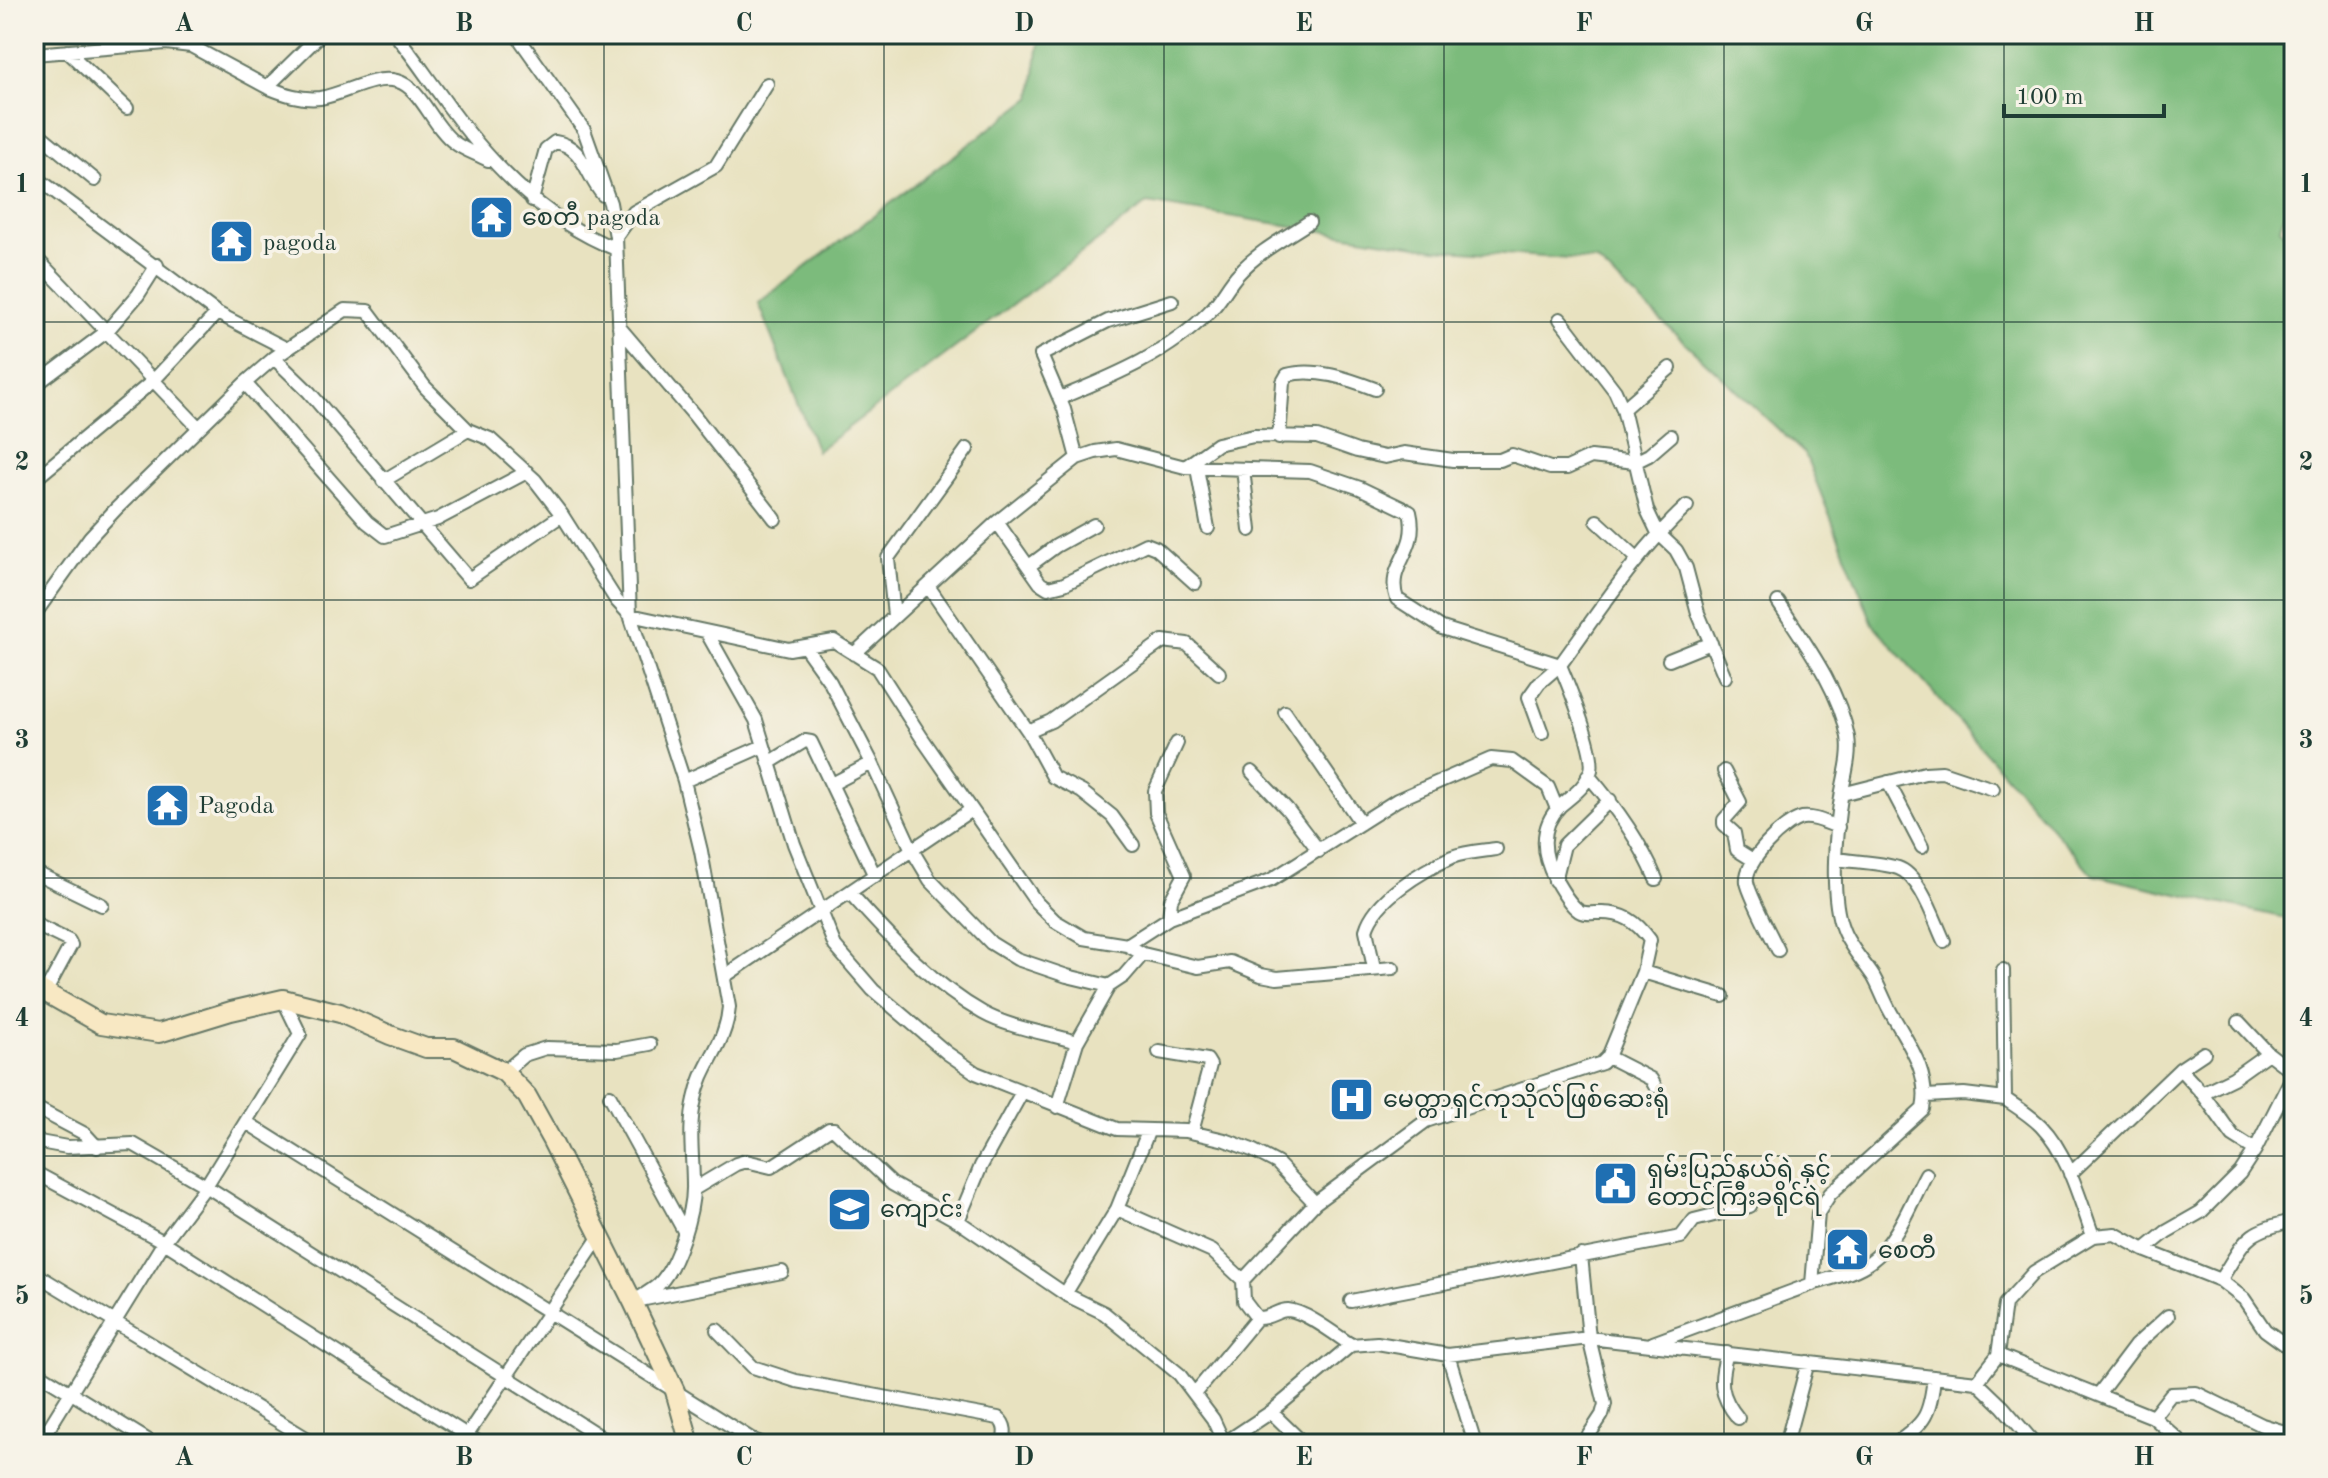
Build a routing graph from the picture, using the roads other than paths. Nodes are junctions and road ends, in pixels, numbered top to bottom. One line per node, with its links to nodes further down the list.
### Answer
1 (321, 34): 7 (street)
2 (395, 34): 10 (street)
3 (516, 34): 14 (street)
4 (67, 51): 5 (street); 7 (street); 8 (street)
5 (34, 54)
6 (767, 84): 16 (street)
7 (267, 87): 10 (street)
8 (127, 108)
9 (34, 130): 12 (street)
10 (494, 163): 13 (street)
11 (34, 176): 18 (street)
12 (95, 180)
13 (532, 200): 14 (street); 16 (street)
14 (610, 203): 16 (street)
15 (1309, 222): 31 (street)
16 (616, 243): 22 (street)
17 (34, 256): 23 (street)
18 (157, 265): 20 (street); 23 (street)
19 (1172, 301): 31 (street)
20 (217, 313): 24 (street); 27 (street)
21 (1560, 319): 32 (street)
22 (619, 327): 47 (street); 61 (street)
23 (106, 332): 27 (street); 29 (street)
24 (287, 349): 25 (street); 34 (street)
25 (274, 358): 28 (street); 44 (street)
26 (1670, 368): 32 (street)
27 (153, 381): 33 (street); 43 (street)
28 (245, 383): 33 (street); 50 (street)
29 (34, 386)
30 (1375, 389): 36 (street)
31 (1060, 398): 38 (street)
32 (1623, 409): 39 (street)
33 (199, 428): 60 (street)
34 (468, 430): 42 (street); 44 (street)
35 (1671, 436): 39 (street)
36 (1279, 438): 39 (street); 40 (street)
37 (967, 449): 62 (street)
38 (1077, 458): 40 (street); 49 (street)
39 (1635, 462): 54 (street)
40 (1191, 468): 41 (street); 52 (street)
41 (1243, 469): 53 (street); 68 (street)
42 (527, 472): 46 (street); 50 (street)
43 (34, 480)
44 (383, 481): 50 (street)
45 (1687, 506): 54 (street)
46 (562, 515): 50 (street); 61 (street)
47 (775, 519)
48 (1597, 521): 55 (street)
49 (997, 522): 56 (street); 58 (street)
50 (422, 524)
51 (1094, 525): 56 (street)
52 (1208, 528)
53 (1250, 530)
54 (1658, 533): 55 (street); 64 (street)
55 (1637, 558): 68 (street)
56 (1029, 566): 57 (street)
57 (1195, 583)
58 (928, 586): 62 (street); 72 (street)
59 (1778, 602): 85 (street)
60 (34, 615)
61 (630, 615): 63 (street); 81 (street)
62 (894, 616): 66 (street)
63 (707, 633): 65 (street); 75 (street)
64 (1711, 643): 67 (street); 70 (street)
65 (805, 647): 66 (street); 77 (street)
66 (854, 654): 88 (street)
67 (1669, 660)
68 (1560, 665): 73 (street); 80 (street)
69 (1219, 673): 72 (street)
70 (1725, 677)
71 (1285, 712): 89 (street)
72 (1028, 731): 91 (street)
73 (1542, 733)
74 (1177, 743): 105 (street)
75 (763, 746): 76 (street); 81 (street)
76 (769, 763): 83 (street); 104 (street)
77 (872, 763): 83 (street); 94 (street)
78 (1724, 771): 97 (street)
79 (1252, 772): 95 (street)
80 (1588, 775): 86 (street); 87 (street)
81 (684, 781): 115 (street)
82 (1888, 782): 84 (street); 85 (street); 92 (street)
83 (832, 784): 99 (street)
84 (1993, 789)
85 (1842, 794): 90 (street)
86 (1610, 800): 100 (street); 101 (street)
87 (1557, 809): 89 (street); 101 (street)
88 (971, 810): 94 (street); 108 (street)
89 (1361, 823): 95 (street)
90 (1838, 827): 96 (street); 97 (street)
91 (1133, 845)
92 (1922, 847)
93 (1496, 849): 111 (street)
94 (912, 850): 99 (street); 116 (street)
95 (1319, 851): 105 (street)
96 (1836, 859): 107 (street); 134 (street)
97 (1753, 860): 109 (street)
98 (34, 872): 103 (street)
99 (875, 876): 102 (street)
100 (1656, 879)
101 (1555, 881): 114 (street)
102 (850, 893): 104 (street); 121 (street)
103 (102, 905)
104 (821, 910): 115 (street); 131 (street)
105 (1169, 918): 108 (street)
106 (34, 924): 117 (street)
107 (1944, 941)
108 (1127, 945): 110 (street)
109 (1778, 950)
110 (1143, 954): 111 (street); 116 (street)
111 (1374, 968): 112 (street)
112 (1393, 968)
113 (2003, 970): 135 (street)
114 (1643, 972): 118 (street); 126 (street)
115 (725, 976): 148 (street)
116 (1109, 986): 121 (street)
117 (40, 990): 119 (street)
118 (1723, 996)
119 (283, 999): 128 (street); 138 (street)
120 (2239, 1022): 125 (street)
121 (1077, 1042): 137 (street)
122 (650, 1044): 128 (street)
123 (1159, 1052): 140 (street)
124 (2204, 1053): 127 (street)
125 (2268, 1053): 129 (street); 132 (street)
126 (1608, 1057): 130 (street); 149 (street)
127 (2180, 1069): 132 (street); 146 (street)
128 (504, 1072): 155 (street)
129 (2294, 1073): 143 (street)
130 (1655, 1086)
131 (1022, 1092): 137 (street); 152 (street)
132 (2202, 1093): 143 (street)
133 (610, 1096): 154 (street)
134 (1926, 1096): 135 (street); 164 (street)
135 (2005, 1099): 146 (street)
136 (34, 1107): 142 (street)
137 (1057, 1107): 139 (street)
138 (246, 1122): 147 (street); 168 (street)
139 (1148, 1132): 140 (street); 151 (street)
140 (1192, 1132): 149 (street)
141 (34, 1141): 142 (street)
142 (97, 1147): 147 (street)
143 (2255, 1150): 158 (street)
144 (34, 1172): 157 (street)
145 (1926, 1174): 164 (street)
146 (2070, 1174): 156 (street)
147 (206, 1186): 157 (street); 182 (street)
148 (694, 1189): 152 (street); 154 (street)
149 (1315, 1203): 162 (street)
150 (1750, 1206): 159 (street)
151 (1117, 1209): 162 (street); 165 (street)
152 (958, 1221): 165 (street)
153 (2294, 1221): 163 (street)
154 (684, 1231): 167 (street)
155 (600, 1236): 167 (street); 168 (street)
156 (2093, 1236): 158 (street); 179 (street)
157 (164, 1242): 171 (street); 193 (street)
158 (2144, 1250): 163 (street)
159 (1581, 1255): 166 (street); 173 (street)
160 (782, 1272): 167 (street)
161 (34, 1273): 171 (street)
162 (1243, 1280): 170 (street)
163 (2220, 1280): 176 (street)
164 (1812, 1284): 174 (street)
165 (1065, 1294): 187 (street)
166 (1351, 1301)
167 (633, 1302): 185 (street)
168 (549, 1312): 182 (street); 185 (street)
169 (2168, 1316): 188 (street)
170 (1257, 1318): 175 (street); 187 (street)
171 (114, 1321): 186 (street); 198 (street)
172 (717, 1330): 203 (street)
173 (1589, 1338): 174 (street); 178 (street); 206 (street)
174 (1650, 1344): 177 (street)
175 (1351, 1345): 178 (street); 189 (street)
176 (2294, 1351)
177 (1727, 1353): 180 (street); 191 (street)
178 (1448, 1355): 205 (street)
179 (1998, 1355): 184 (street); 188 (street)
180 (1808, 1362): 183 (street); 207 (street)
181 (34, 1370): 186 (street)
182 (506, 1377): 193 (street); 200 (street)
183 (1934, 1377): 184 (street); 208 (street)
184 (1977, 1382): 194 (street)
185 (675, 1391): 201 (street); 202 (street)
186 (71, 1392): 196 (street); 197 (street)
187 (1195, 1393): 195 (street)
188 (2098, 1395): 190 (street)
189 (1271, 1412): 195 (street); 204 (street)
190 (2153, 1417): 192 (street); 209 (street)
191 (1738, 1418)
192 (2294, 1435)
193 (463, 1439): 199 (street)
194 (2028, 1442)
195 (1224, 1443)
196 (39, 1444)
197 (154, 1444)
198 (316, 1444)
199 (481, 1444)
200 (612, 1444)
201 (690, 1444)
202 (764, 1444)
203 (1003, 1444)
204 (1304, 1444)
205 (1475, 1444)
206 (1583, 1444)
207 (1786, 1444)
208 (1895, 1444)
209 (2183, 1444)

